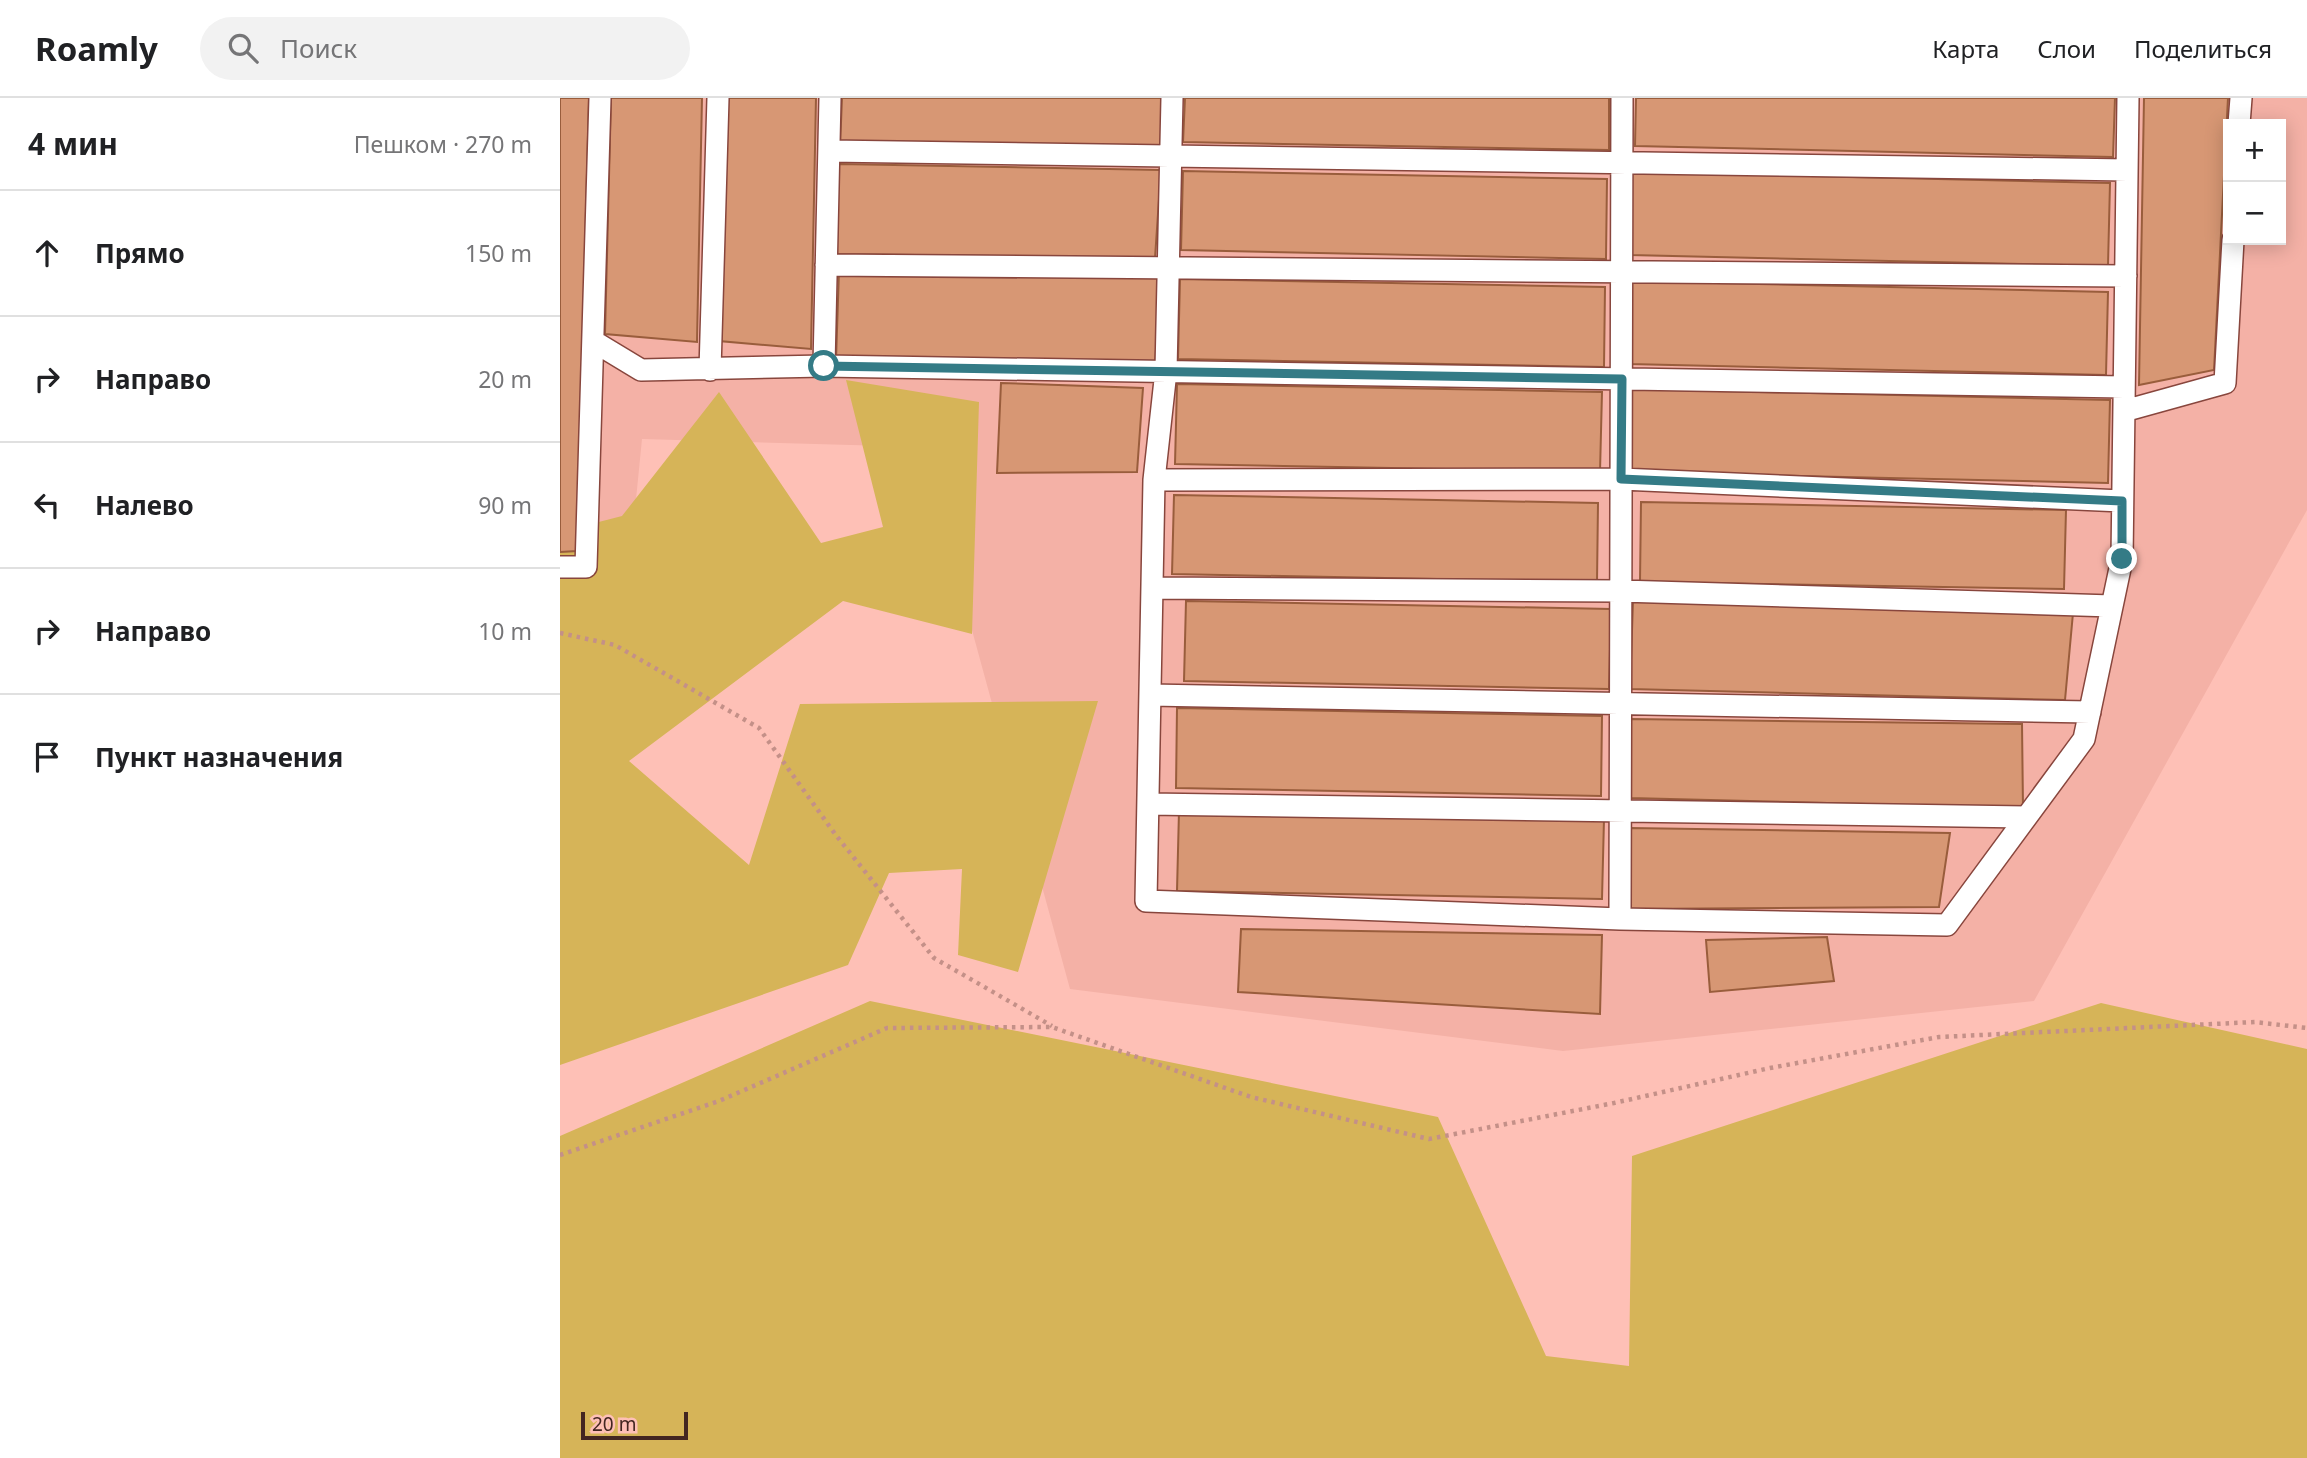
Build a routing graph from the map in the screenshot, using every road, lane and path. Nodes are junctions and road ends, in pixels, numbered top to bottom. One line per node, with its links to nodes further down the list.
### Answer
1 (600, 98): 18 (lane)
2 (718, 98): 20 (lane)
3 (830, 98): 9 (lane)
4 (1172, 98): 10 (lane)
5 (1622, 98): 11 (lane)
6 (2129, 98): 12 (lane)
7 (2241, 98): 8 (lane)
8 (2239, 119)
9 (829, 151): 10 (lane); 14 (lane)
10 (1171, 156): 11 (lane); 15 (lane)
11 (1622, 163): 12 (lane); 16 (lane)
12 (2127, 170): 17 (lane)
13 (2233, 245): 24 (lane)
14 (826, 265): 15 (lane); 19 (lane)
15 (1169, 268): 16 (lane); 21 (lane)
16 (1622, 272): 17 (lane); 22 (lane)
17 (2126, 276): 23 (lane)
18 (593, 341): 20 (lane); 28 (lane)
19 (824, 366): 20 (lane); 21 (lane)
20 (710, 370)
21 (1166, 371): 22 (lane); 26 (lane)
22 (1622, 379): 23 (lane); 25 (lane)
23 (2124, 387): 24 (lane)
24 (2124, 411): 27 (lane)
25 (1621, 479): 26 (lane); 27 (lane); 30 (lane)
26 (1154, 480): 29 (lane)
27 (2122, 501): 31 (lane)
28 (560, 567)
29 (1153, 588): 30 (lane); 33 (lane)
30 (1621, 591): 31 (lane); 34 (lane)
31 (2112, 606): 35 (lane)
32 (560, 633): 40 (path)
33 (1150, 695): 34 (lane); 36 (lane)
34 (1620, 703): 35 (lane); 37 (lane)
35 (2090, 712): 38 (lane)
36 (1148, 804): 37 (lane); 39 (lane)
37 (1620, 811): 38 (lane); 39 (lane)
38 (2026, 817): 39 (lane)
39 (1620, 919)
40 (1052, 1027): 41 (path); 42 (path)
41 (2307, 1028)
42 (560, 1155)

